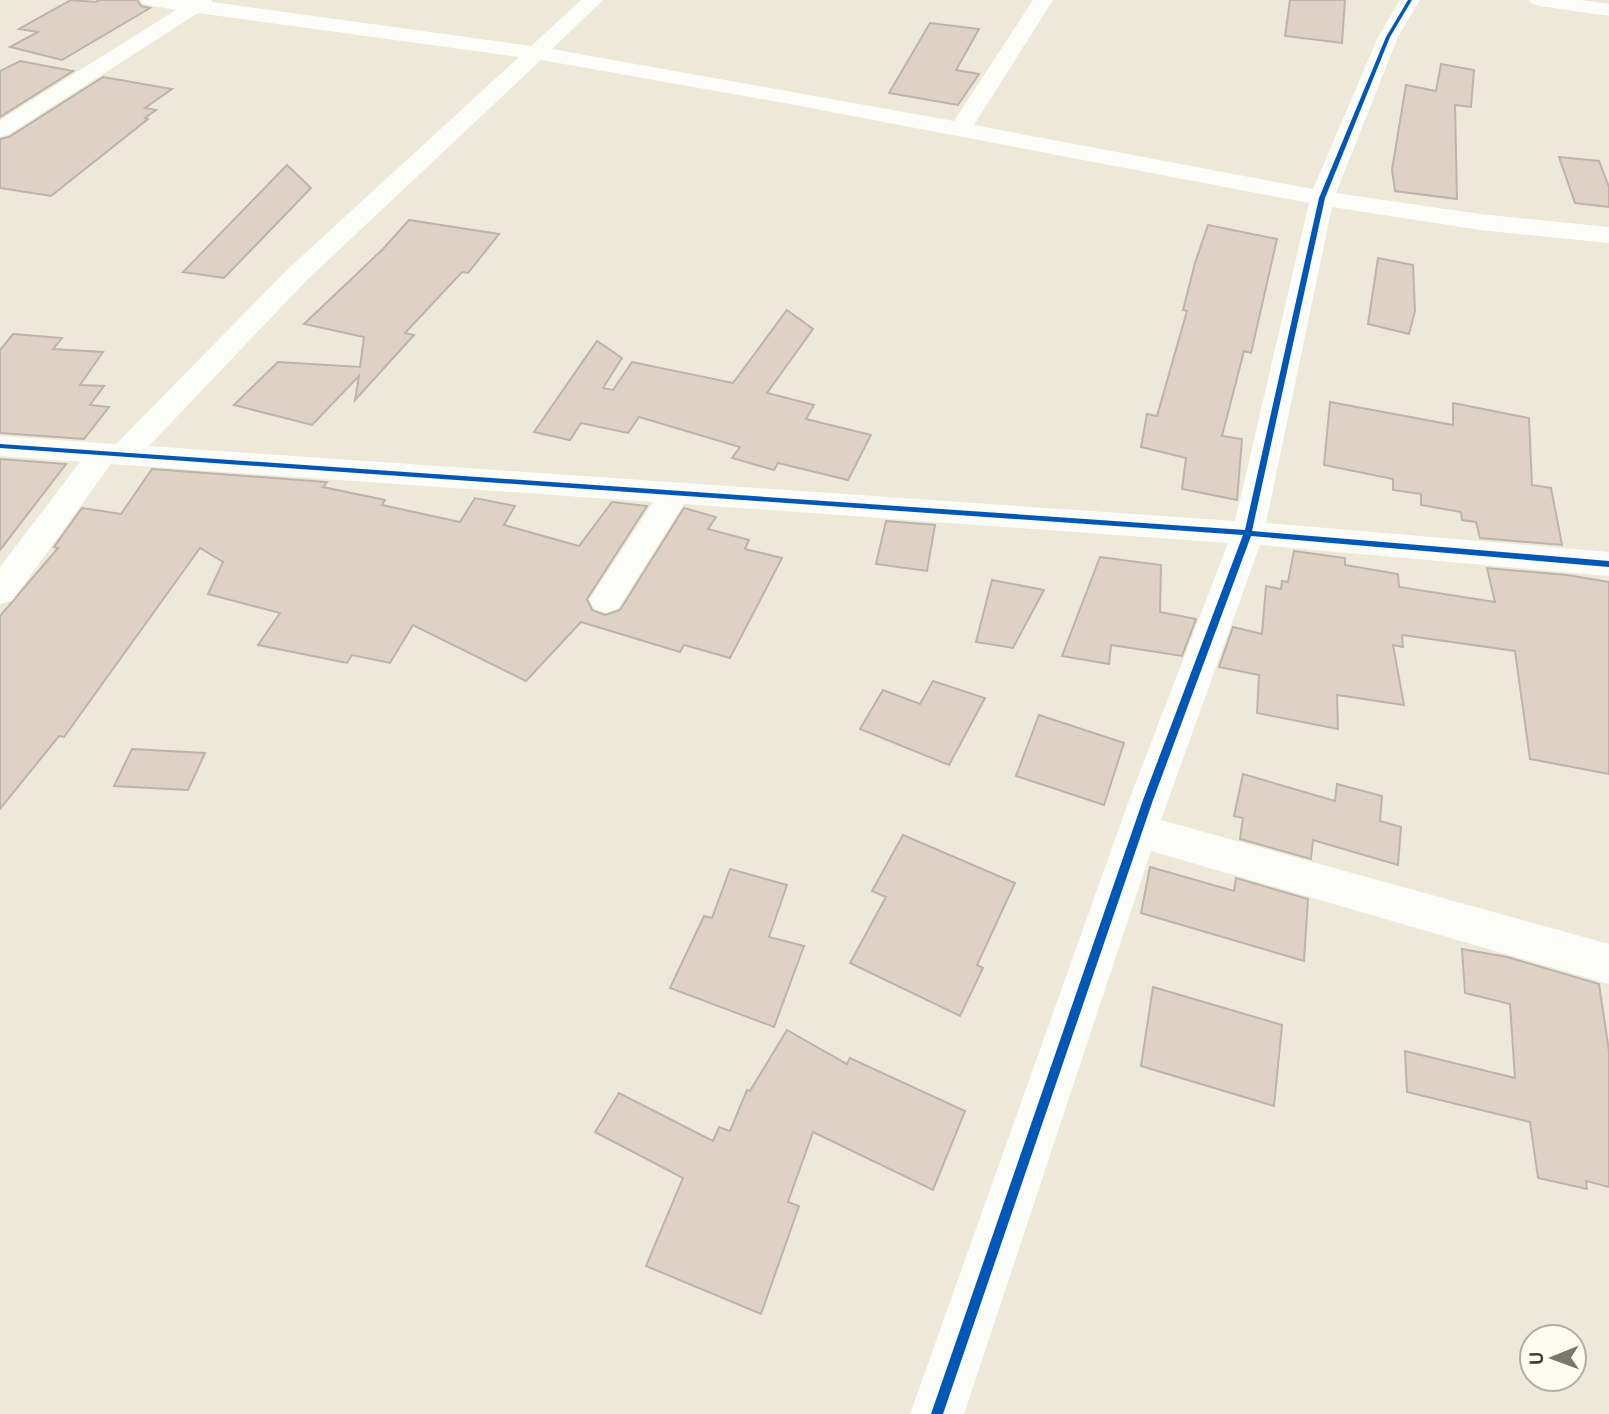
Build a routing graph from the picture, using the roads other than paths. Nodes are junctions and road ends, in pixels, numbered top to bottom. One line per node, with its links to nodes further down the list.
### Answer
1 (149, 0): 6 (street)
2 (593, 0): 8 (street)
3 (1043, 0): 9 (street)
4 (1410, 0): 11 (street)
5 (1539, 0): 7 (street)
6 (200, 3): 8 (street); 10 (street)
7 (1609, 10)
8 (536, 53): 9 (street); 14 (street)
9 (960, 129): 11 (street)
10 (0, 130)
11 (1322, 198): 12 (street); 16 (street)
12 (1609, 234)
13 (0, 446): 14 (street)
14 (113, 455): 15 (street); 18 (street)
15 (675, 494): 16 (street); 19 (street)
16 (1248, 533): 17 (street); 20 (street)
17 (1609, 564)
18 (0, 592)
19 (606, 600)
20 (1138, 830): 21 (street); 22 (street)
21 (1609, 964)
22 (937, 1414)

